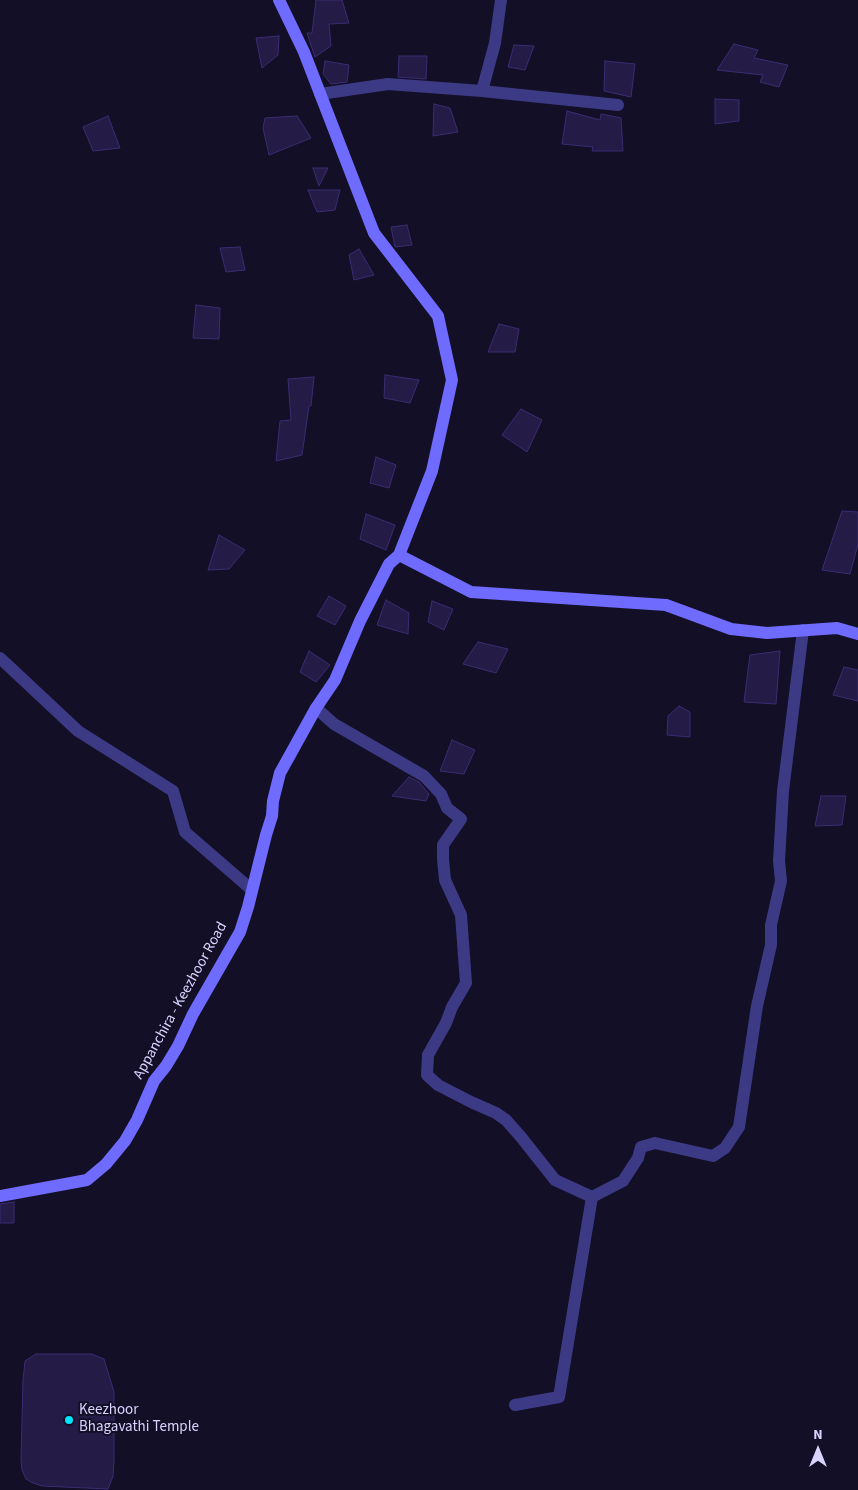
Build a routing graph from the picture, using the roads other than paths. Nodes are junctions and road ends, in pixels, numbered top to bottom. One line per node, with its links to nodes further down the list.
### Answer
1 (278, 0): 4 (main road, Appanchira - Keezhoor Road)
2 (501, 0): 3 (street)
3 (482, 91): 4 (street); 5 (street)
4 (320, 94): 6 (main road, Appanchira - Keezhoor Road)
5 (618, 105)
6 (399, 555): 7 (main road); 10 (main road, Appanchira - Keezhoor Road)
7 (803, 630): 8 (main road); 13 (street)
8 (858, 634)
9 (0, 658): 11 (street)
10 (316, 708): 11 (main road, Appanchira - Keezhoor Road); 13 (street)
11 (252, 890): 12 (main road, Appanchira - Keezhoor Road)
12 (0, 1196)
13 (592, 1197): 14 (street)
14 (515, 1405)

